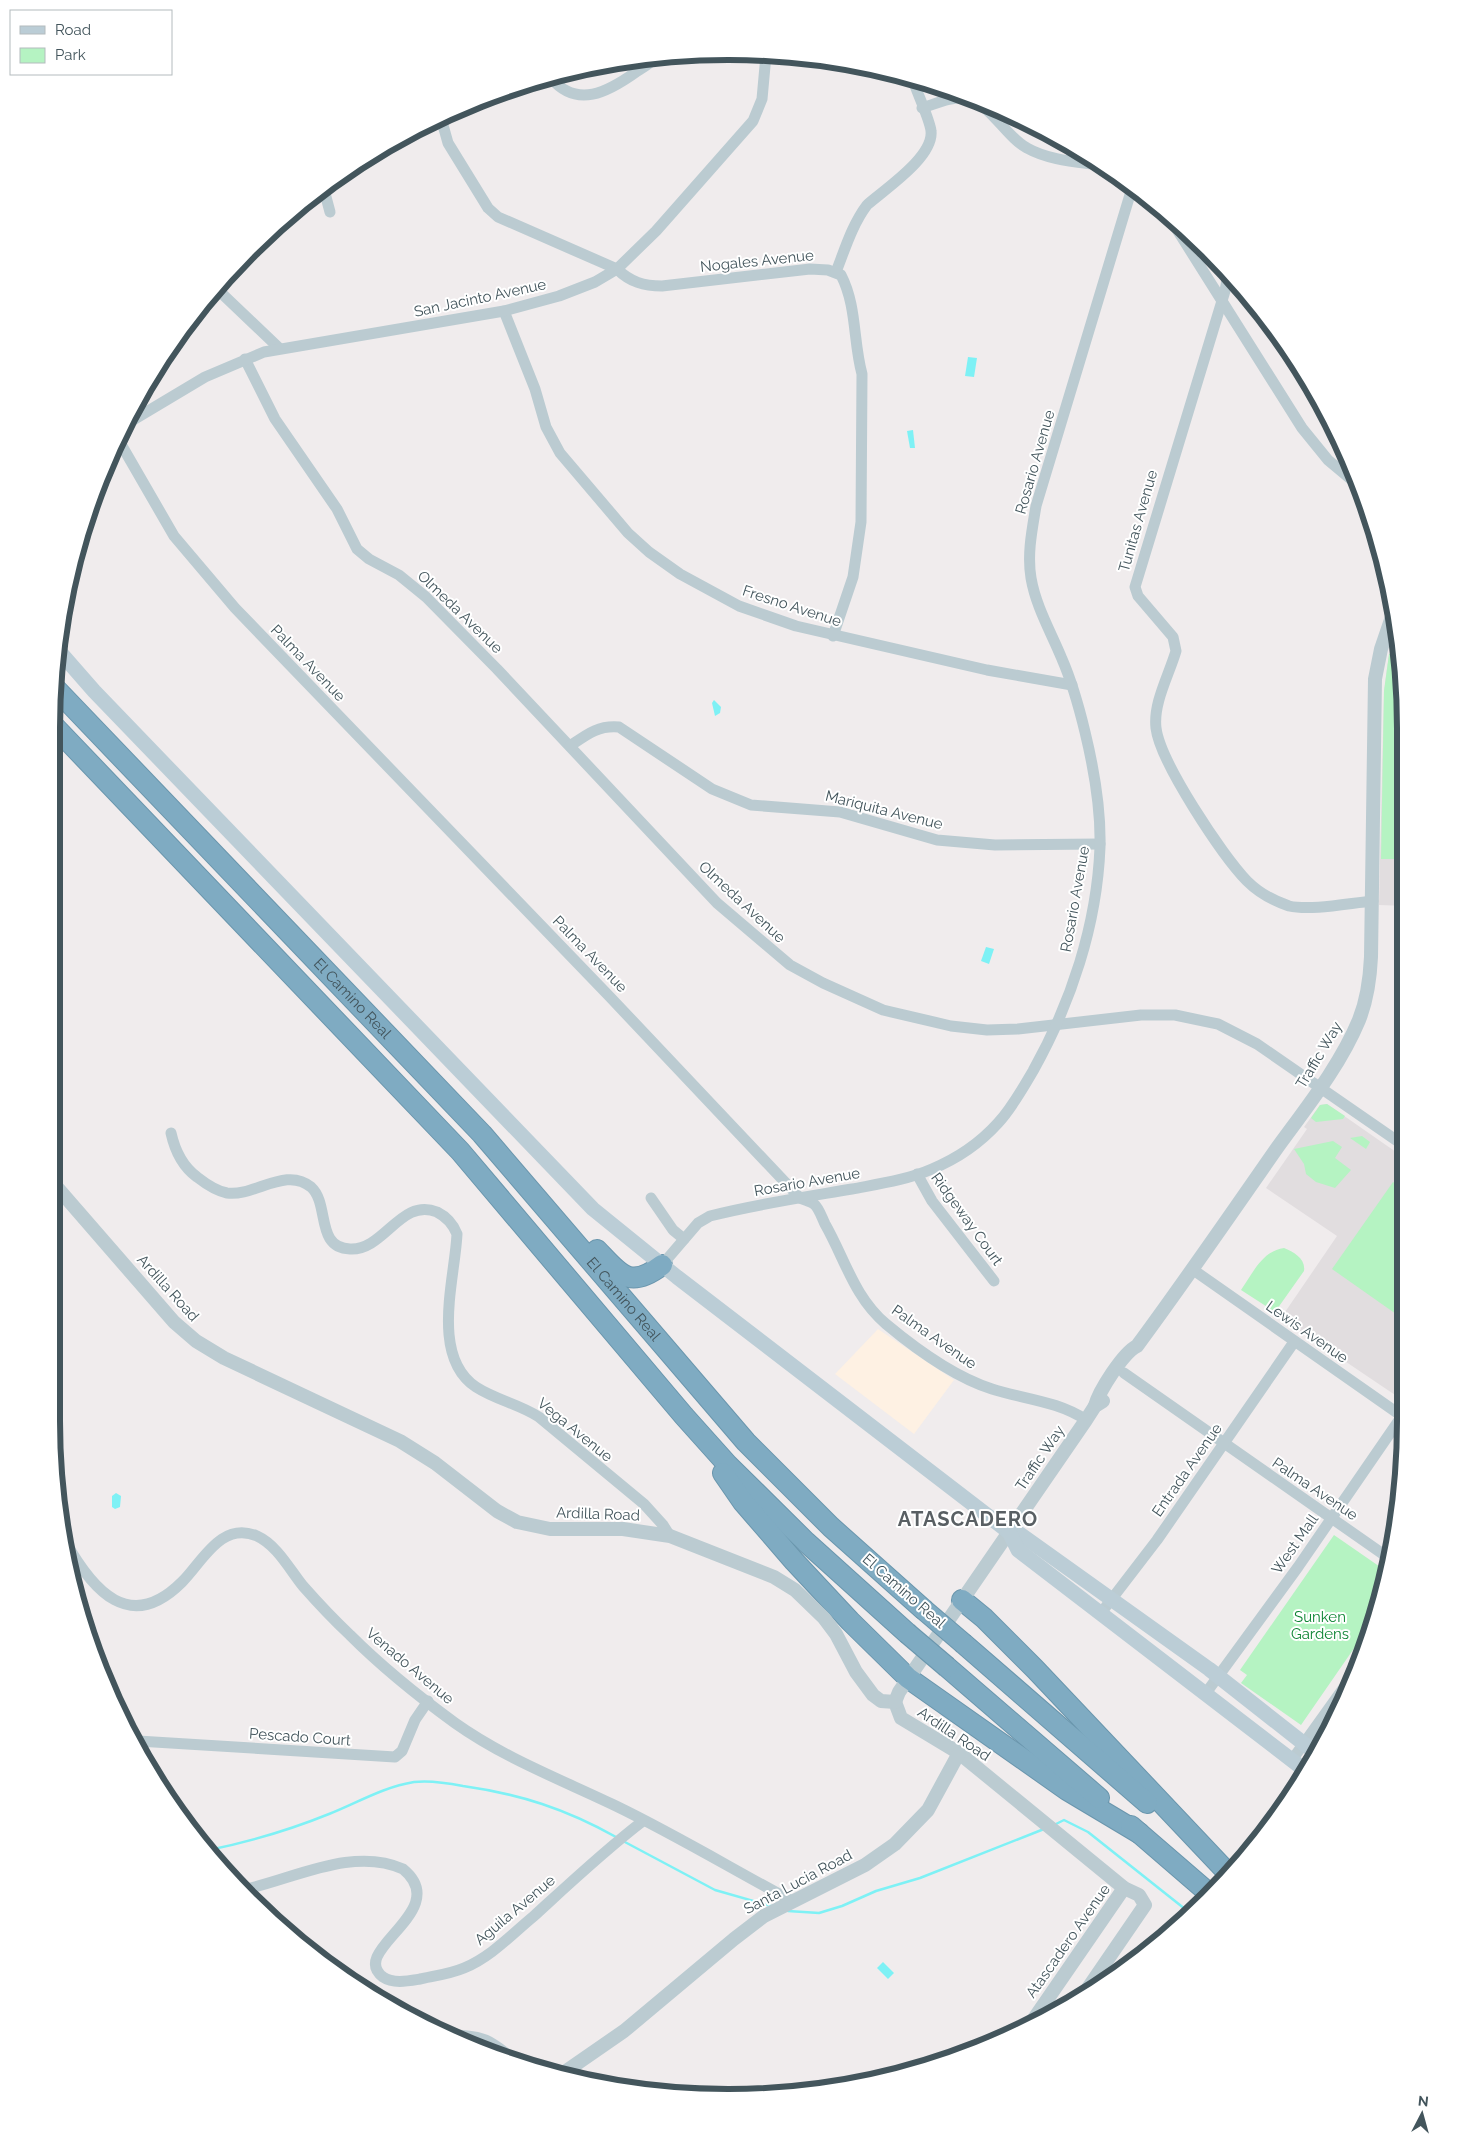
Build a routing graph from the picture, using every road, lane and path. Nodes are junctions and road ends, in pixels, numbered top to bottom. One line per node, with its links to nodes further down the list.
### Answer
1 (765, 61): 14 (street, San Jacinto Avenue)
2 (644, 66): 3 (street)
3 (555, 83)
4 (915, 87): 6 (street)
5 (954, 99): 6 (street)
6 (922, 108): 15 (street)
7 (988, 113): 9 (street)
8 (443, 125): 14 (street, Nogales Avenue)
9 (1082, 162)
10 (1130, 194): 28 (street, Rosario Avenue)
11 (325, 196): 12 (street)
12 (330, 212)
13 (1188, 243): 18 (street)
14 (617, 269): 15 (street, Nogales Avenue); 19 (street, San Jacinto Avenue)
15 (836, 272): 26 (street)
16 (1226, 282): 18 (street)
17 (222, 293): 20 (street)
18 (1221, 301): 24 (street); 33 (street, Tunitas Avenue)
19 (504, 311): 20 (street, San Jacinto Avenue); 26 (street, Fresno Avenue)
20 (279, 348): 21 (street, San Jacinto Avenue)
21 (245, 359): 22 (street, San Jacinto Avenue); 31 (street, Olmeda Avenue)
22 (137, 417)
23 (123, 447): 41 (street, Palma Avenue)
24 (1347, 476)
25 (1389, 627): 33 (street, Traffic Way)
26 (833, 636): 28 (street, Fresno Avenue)
27 (64, 657): 44 (main road, El Camino Real)
28 (1072, 685): 32 (street, Rosario Avenue)
29 (61, 694): 42 (highway, El Camino Real)
30 (60, 732): 52 (highway, El Camino Real)
31 (570, 746): 32 (street, Mariquita Avenue); 34 (street, Olmeda Avenue)
32 (1100, 844): 34 (street, Rosario Avenue)
33 (1373, 901): 35 (street, Traffic Way)
34 (1056, 1026): 35 (street, Olmeda Avenue); 38 (street, Rosario Avenue)
35 (1320, 1087): 37 (street, Olmeda Avenue); 45 (street, Traffic Way)
36 (171, 1133): 58 (street, Vega Avenue)
37 (1397, 1141)
38 (917, 1174): 41 (street, Rosario Avenue); 46 (street, Ridgeway Court)
39 (60, 1191): 58 (street, Ardilla Road)
40 (651, 1198): 43 (street)
41 (800, 1198): 43 (street, Rosario Avenue); 53 (street, Palma Avenue)
42 (550, 1213): 44 (highway); 78 (highway, El Camino Real, bridge)
43 (684, 1239): 44 (street, Rosario Avenue)
44 (662, 1265): 57 (main road, El Camino Real)
45 (1192, 1269): 47 (street, Lewis Avenue); 48 (street, Traffic Way)
46 (994, 1281)
47 (1294, 1342): 51 (street, Lewis Avenue); 55 (street, Entrada Avenue)
48 (1137, 1346): 49 (street, Traffic Way); 50 (street, Traffic Way)
49 (1124, 1374): 50 (street, Traffic Way); 55 (street, Palma Avenue)
50 (1095, 1406): 53 (street, Traffic Way)
51 (1397, 1410)
52 (684, 1416): 65 (highway); 77 (highway, El Camino Real, bridge)
53 (1086, 1420): 57 (street, Traffic Way)
54 (1397, 1425): 56 (street, West Mall)
55 (1223, 1444): 56 (street, Palma Avenue); 62 (street, Entrada Avenue)
56 (1332, 1519): 59 (street, Palma Avenue); 64 (street, West Mall)
57 (1009, 1532): 61 (street, Traffic Way); 62 (main road, El Camino Real); 63 (main road, El Camino Real)
58 (670, 1536): 69 (street, Ardilla Road)
59 (1383, 1554)
60 (74, 1556): 68 (street, Venado Avenue)
61 (962, 1600): 65 (street, Traffic Way); 79 (highway)
62 (1110, 1600): 63 (street, Entrada Avenue); 64 (main road, El Camino Real)
63 (1101, 1613): 66 (main road, El Camino Real)
64 (1219, 1677): 66 (street, West Mall); 71 (main road, El Camino Real)
65 (908, 1678): 69 (street, Traffic Way); 77 (highway)
66 (1206, 1693): 74 (main road, El Camino Real)
67 (1335, 1700): 71 (street)
68 (428, 1701): 70 (street, Pescado Court); 76 (street, Venado Avenue)
69 (895, 1702): 73 (street, Ardilla Road)
70 (143, 1742)
71 (1304, 1744): 72 (main road, El Camino Real); 74 (street)
72 (1310, 1749)
73 (959, 1753): 81 (street, Ardilla Road); 83 (street, Santa Lucia Road)
74 (1292, 1760): 75 (main road, El Camino Real)
75 (1300, 1766)
76 (643, 1821): 80 (street, Aguila Avenue); 83 (street, Venado Avenue)
77 (1139, 1833): 82 (highway, El Camino Real)
78 (1224, 1869)
79 (1224, 1869)
80 (251, 1888)
81 (1124, 1888): 84 (street, Atascadero Avenue); 85 (street, Atascadero Avenue)
82 (1204, 1889)
83 (792, 1901): 88 (street, Santa Lucia Road)
84 (1094, 1980)
85 (1037, 2013)
86 (466, 2035): 87 (street)
87 (499, 2048)
88 (569, 2069)

